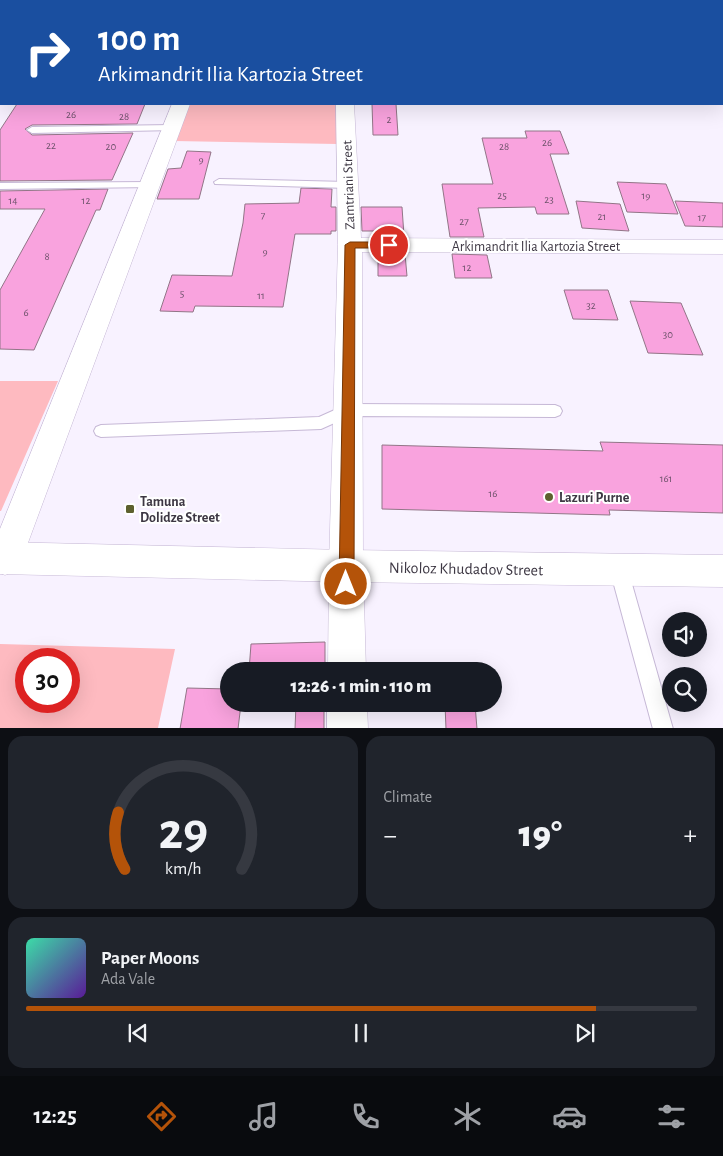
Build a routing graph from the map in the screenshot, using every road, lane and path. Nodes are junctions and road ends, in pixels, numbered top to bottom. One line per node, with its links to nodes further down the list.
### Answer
1 (181, 105): 3 (street)
2 (345, 105): 7 (street, Zamtriani Street)
3 (172, 128): 4 (lane); 6 (street)
4 (32, 130)
5 (218, 182): 7 (lane)
6 (150, 185): 8 (lane); 14 (street)
7 (348, 185): 9 (street, Zamtriani Street)
8 (0, 186)
9 (350, 245): 10 (street, Arkimandrit Ilia Kartozia Street); 11 (street, Zamtriani Street)
10 (723, 247)
11 (348, 410): 12 (lane); 13 (lane); 15 (street, Zamtriani Street)
12 (555, 410)
13 (101, 431)
14 (2, 558): 15 (street, Nikoloz Khudadov Street)
15 (346, 566): 16 (street, Nikoloz Khudadov Street); 18 (street, Zamtriani Street)
16 (618, 570): 17 (street, Nikoloz Khudadov Street); 21 (lane)
17 (723, 571)
18 (347, 662)
19 (347, 712): 20 (street)
20 (348, 728)
21 (663, 728)

